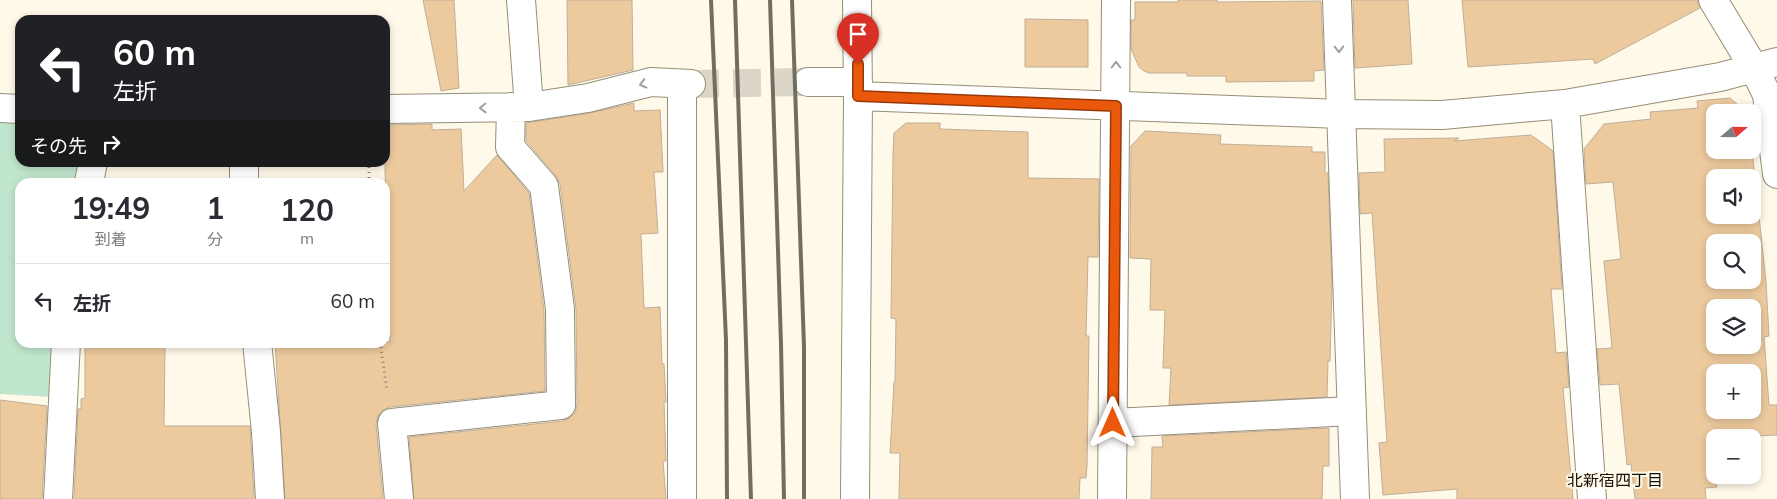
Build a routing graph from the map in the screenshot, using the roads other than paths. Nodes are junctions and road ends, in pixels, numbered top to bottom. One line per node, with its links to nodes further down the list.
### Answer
1 (521, 0): 11 (street)
2 (857, 0): 8 (street)
3 (1116, 0): 10 (street, one-way to 3)
4 (1337, 0): 15 (street, one-way to 15)
5 (1713, 0): 6 (street)
6 (1766, 65): 9 (street); 16 (street)
7 (808, 82): 8 (street)
8 (858, 89): 10 (street); 25 (street)
9 (1566, 104): 15 (street); 28 (street)
10 (1116, 106): 15 (street); 20 (street)
11 (520, 107): 13 (street, one-way to 13); 23 (street); 24 (street, one-way to 11)
12 (0, 108): 14 (street)
13 (390, 109)
14 (15, 110)
15 (1340, 114): 19 (street)
16 (1777, 174)
17 (66, 348): 21 (street)
18 (258, 348): 22 (street)
19 (1352, 411): 20 (street); 27 (street)
20 (1113, 423): 26 (street)
21 (58, 499)
22 (270, 499)
23 (399, 499)
24 (682, 499)
25 (855, 499)
26 (1112, 499)
27 (1355, 499)
28 (1592, 499)

